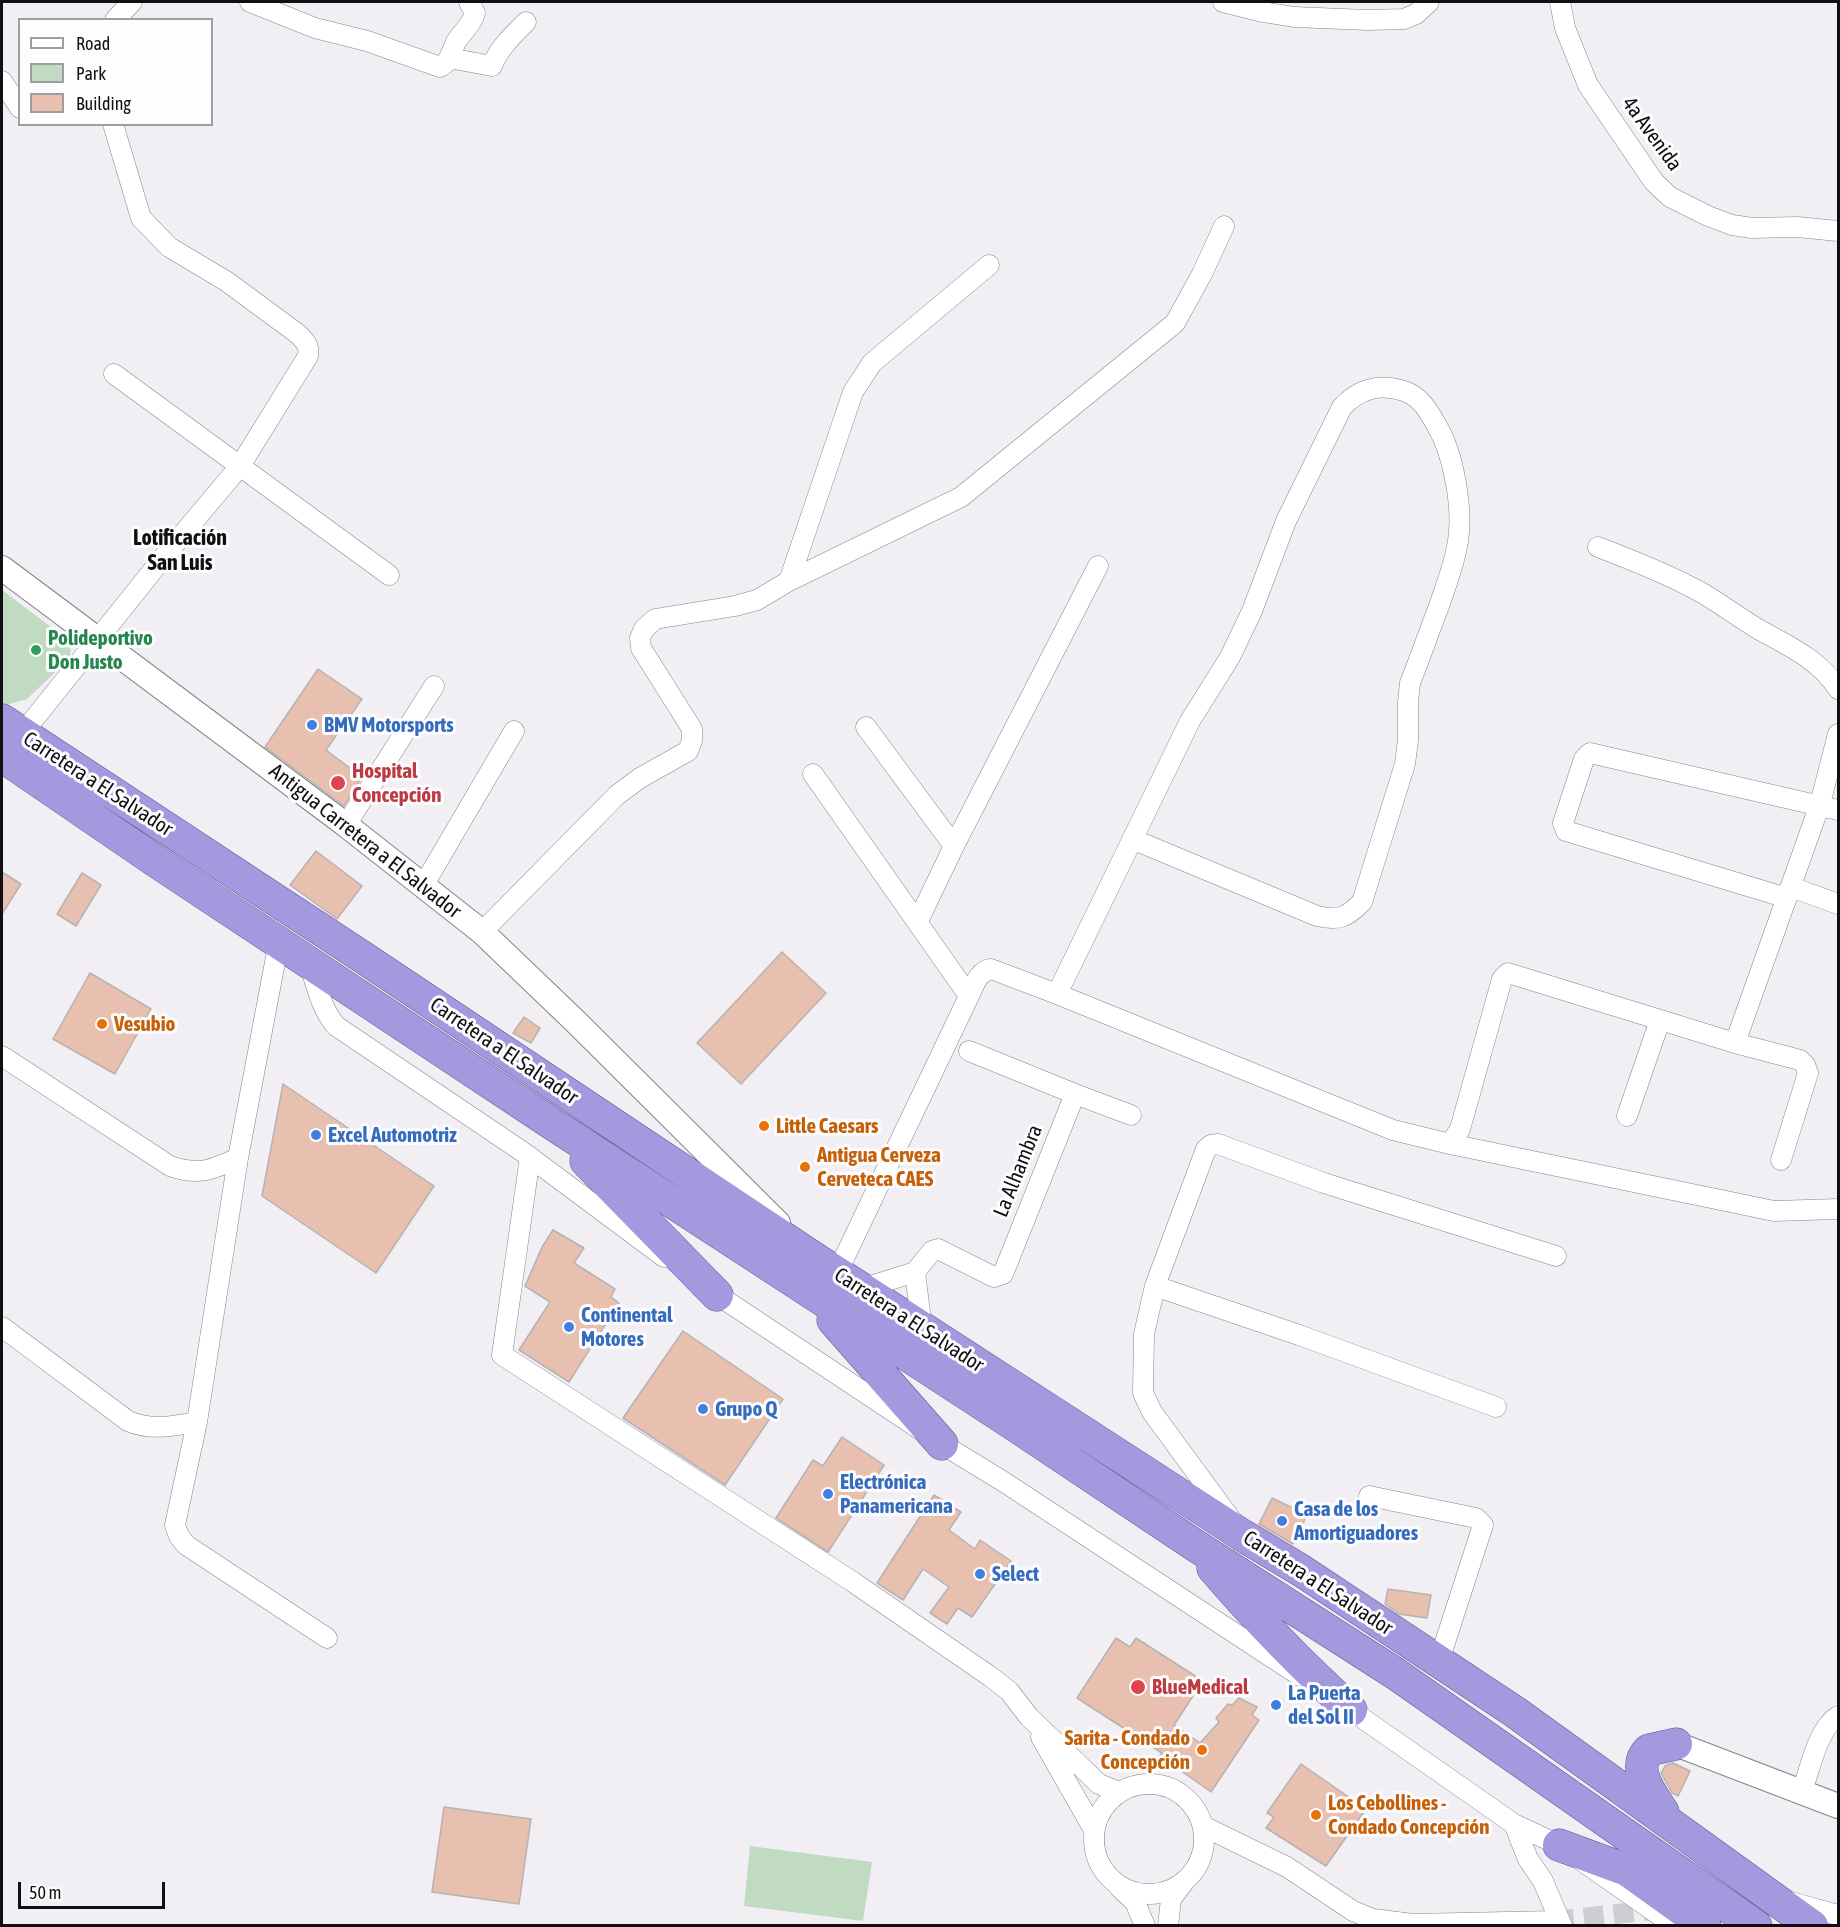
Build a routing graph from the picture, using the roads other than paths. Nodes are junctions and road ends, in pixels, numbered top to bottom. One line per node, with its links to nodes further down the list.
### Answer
1 (132, 2): 7 (street)
2 (250, 2): 9 (street)
3 (469, 2): 9 (street)
4 (1223, 2): 5 (street)
5 (1429, 2)
6 (1560, 2): 14 (street, 4a Avenida)
7 (117, 18)
8 (526, 22): 9 (street)
9 (449, 58)
10 (2, 81): 11 (street)
11 (18, 105)
12 (113, 126): 17 (street)
13 (1224, 226): 22 (street)
14 (1839, 231)
15 (989, 265): 22 (street)
16 (114, 374): 17 (street)
17 (240, 466): 21 (street); 23 (street)
18 (1598, 547): 25 (street)
19 (1098, 566): 34 (street)
20 (2, 568): 23 (street, Antigua Carretera a El Salvador)
21 (389, 575)
22 (789, 581): 40 (street)
23 (98, 638): 29 (street); 32 (street, Antigua Carretera a El Salvador)
24 (434, 686): 32 (street)
25 (1839, 689)
26 (866, 727): 34 (street)
27 (514, 731): 35 (street)
28 (1839, 734): 31 (street)
29 (8, 737): 38 (highway, Carretera a El Salvador); 41 (highway, Carretera a El Salvador)
30 (813, 774): 39 (street)
31 (1829, 807): 36 (street); 36 (street)
32 (346, 825): 35 (street, Antigua Carretera a El Salvador)
33 (1132, 838): 33 (street); 43 (street)
34 (954, 846): 39 (street)
35 (423, 886): 40 (street, Antigua Carretera a El Salvador)
36 (1789, 892): 37 (street); 46 (street)
37 (1839, 904)
38 (290, 910): 41 (highway); 58 (highway, Carretera a El Salvador)
39 (918, 921): 44 (street)
40 (482, 932): 54 (street, Antigua Carretera a El Salvador)
41 (275, 939): 42 (highway, Carretera a El Salvador); 56 (street)
42 (309, 962): 52 (highway, Carretera a El Salvador); 55 (street)
43 (1057, 994): 44 (street); 53 (street)
44 (969, 996): 63 (street)
45 (1660, 1020): 46 (street); 51 (street); 53 (street)
46 (1736, 1043): 57 (street)
47 (969, 1051): 49 (street)
48 (2, 1056): 56 (street)
49 (1075, 1094): 50 (street); 62 (street, La Alhambra)
50 (1131, 1115)
51 (1627, 1116)
52 (551, 1123): 65 (highway, Carretera a El Salvador); 66 (highway)
53 (1450, 1144): 59 (street)
54 (702, 1146): 58 (street); 60 (street, Antigua Carretera a El Salvador)
55 (530, 1157): 66 (street); 81 (street)
56 (238, 1158): 70 (street)
57 (1780, 1160)
58 (682, 1170): 60 (highway, Carretera a El Salvador)
59 (1839, 1209)
60 (811, 1256): 63 (highway, Carretera a El Salvador)
61 (1556, 1256): 64 (street)
62 (915, 1272): 63 (street); 68 (street)
63 (849, 1281): 68 (highway, Carretera a El Salvador)
64 (1155, 1286): 69 (street); 72 (street)
65 (809, 1292): 71 (highway); 76 (highway, Carretera a El Salvador)
66 (717, 1295): 71 (street)
67 (2, 1327): 70 (street)
68 (922, 1329): 73 (highway, Carretera a El Salvador)
69 (1496, 1407)
70 (196, 1422): 77 (street)
71 (942, 1444): 79 (street)
72 (1190, 1465): 73 (street); 75 (street)
73 (1179, 1494): 75 (highway, Carretera a El Salvador)
74 (1369, 1496): 78 (street)
75 (1242, 1535): 78 (highway, Carretera a El Salvador)
76 (1193, 1544): 79 (highway); 100 (highway, Carretera a El Salvador)
77 (327, 1638)
78 (1439, 1661): 86 (highway, Carretera a El Salvador)
79 (1351, 1710): 87 (street)
80 (1839, 1716): 83 (street)
81 (1029, 1717): 84 (street); 89 (street)
82 (1676, 1744): 83 (street); 86 (highway)
83 (1802, 1791): 85 (street)
84 (1119, 1792): 88 (street); 89 (street)
85 (1839, 1806)
86 (1668, 1821): 101 (highway, Carretera a El Salvador)
87 (1514, 1824): 90 (street); 95 (street)
88 (1203, 1826): 91 (street); 95 (street)
89 (1094, 1830): 92 (street)
90 (1559, 1845): 98 (street); 99 (highway)
91 (1186, 1879): 92 (street); 97 (street)
92 (1118, 1885): 96 (street)
93 (1791, 1902): 94 (street)
94 (1839, 1915)
95 (1558, 1923)
96 (1145, 1926)
97 (1168, 1926)
98 (1675, 1926)
99 (1705, 1926)
100 (1756, 1926)
101 (1812, 1926)

